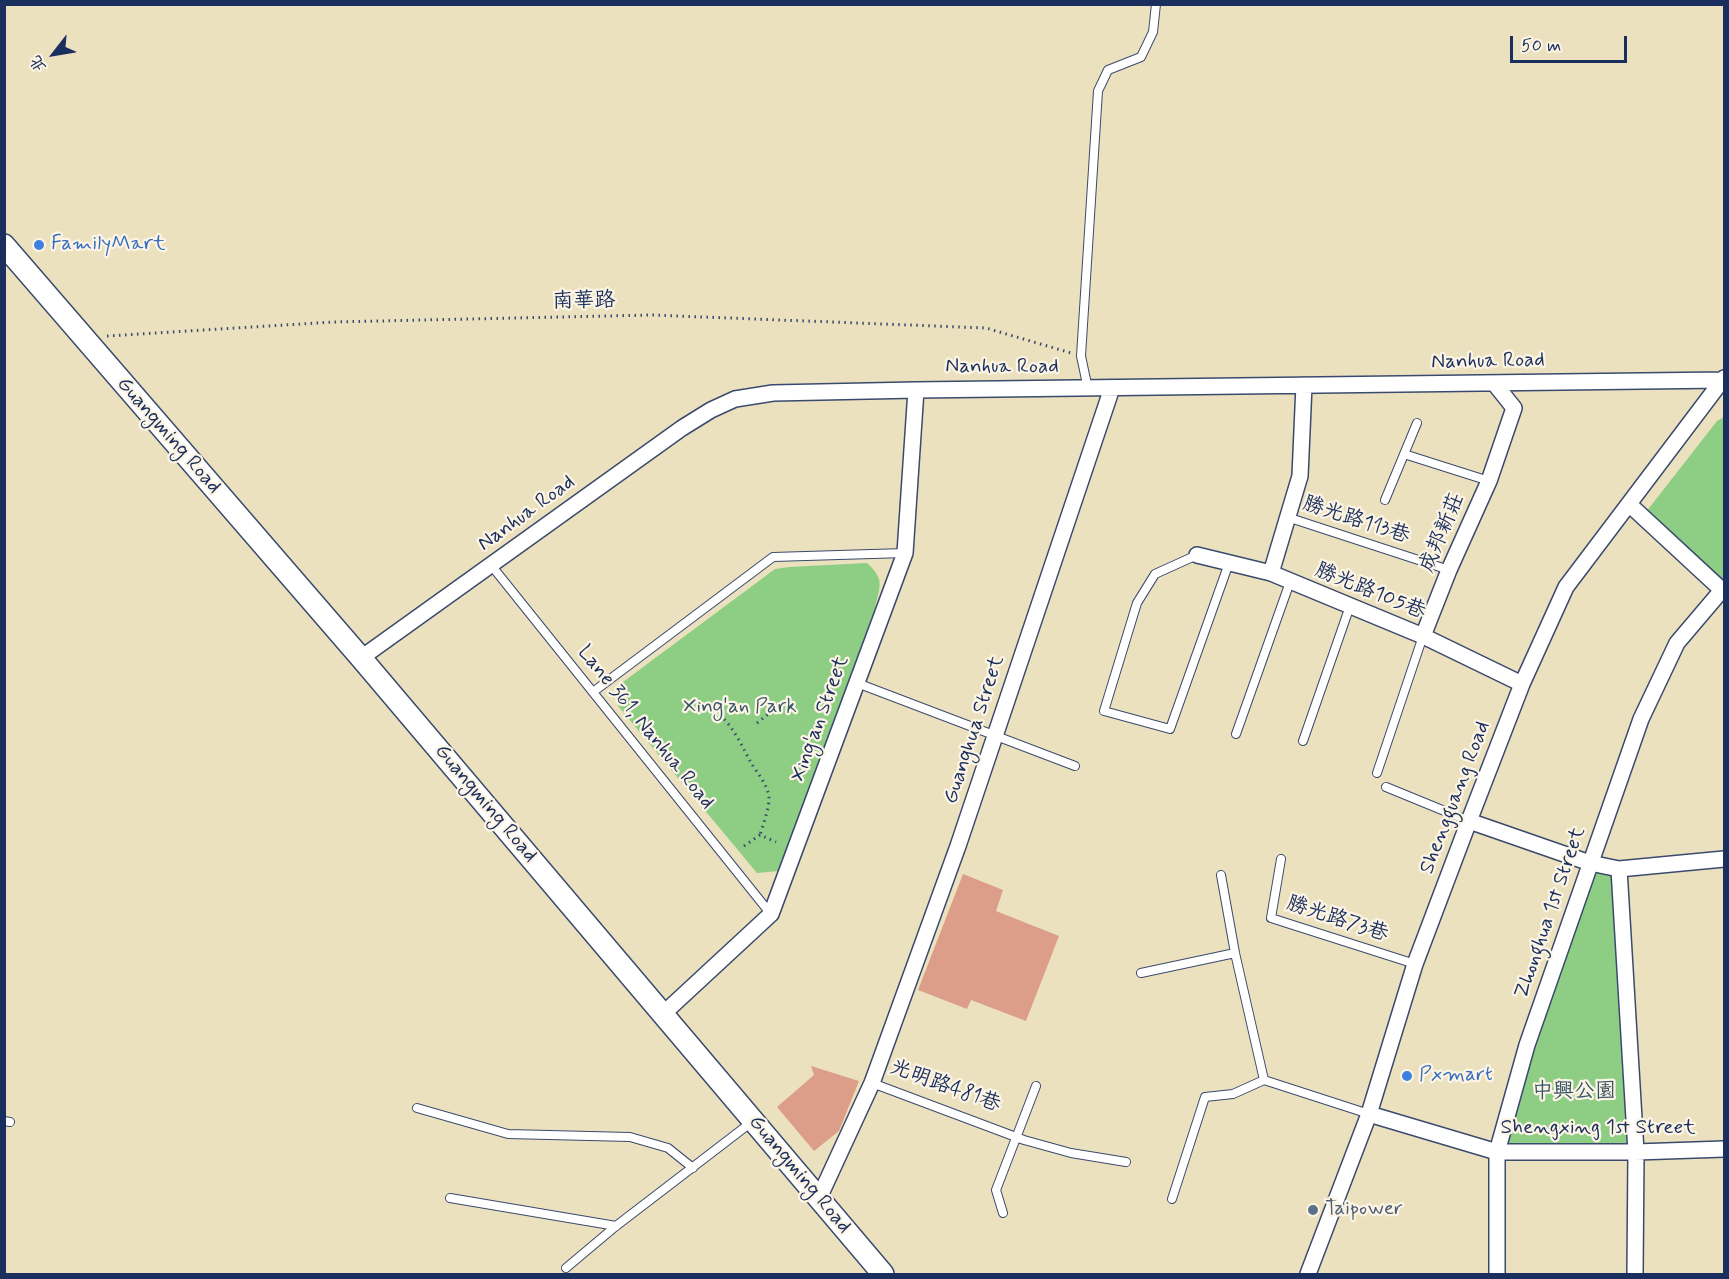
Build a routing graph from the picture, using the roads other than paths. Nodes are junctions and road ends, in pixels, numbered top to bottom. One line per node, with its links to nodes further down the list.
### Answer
1 (1156, 4): 6 (lane)
2 (4, 245): 25 (main road, Guangming Road)
3 (1724, 380): 4 (street, Nanhua Road); 13 (street, Shengguang Road)
4 (1494, 383): 5 (street, Nanhua Road); 11 (street, 成邦新莊)
5 (1305, 385): 7 (street, Nanhua Road); 14 (street)
6 (1088, 388): 7 (street, Nanhua Road); 8 (street, Nanhua Road)
7 (1112, 388): 30 (street, Guanghua Street)
8 (916, 390): 15 (street, Xing'an Street); 18 (street, Nanhua Road)
9 (1417, 423): 10 (lane)
10 (1404, 454): 11 (lane, 成邦新莊); 12 (lane)
11 (1489, 481): 19 (street, 成邦新莊)
12 (1385, 500)
13 (1630, 505): 22 (street); 27 (street, Shengguang Road)
14 (1287, 517): 19 (lane, 勝光路113巷); 20 (street)
15 (905, 553): 26 (street, Xing'an Street); 28 (lane)
16 (1197, 555): 17 (street, 勝光路105巷); 17 (lane)
17 (1229, 563): 20 (street, 勝光路105巷)
18 (491, 565): 25 (street, Nanhua Road); 28 (lane, Lane 361, Nanhua Road)
19 (1449, 570): 24 (street, 成邦新莊)
20 (1271, 573): 21 (street, 勝光路105巷)
21 (1290, 582): 23 (street, 勝光路105巷); 29 (lane)
22 (1723, 591): 38 (street, Zhonghua 1st Street)
23 (1350, 606): 24 (street, 勝光路105巷); 31 (lane)
24 (1423, 636): 27 (street, 勝光路105巷); 33 (lane)
25 (361, 658): 45 (main road, Guangming Road)
26 (857, 683): 30 (lane); 41 (street, Xing'an Street)
27 (1522, 684): 35 (street, Shengguang Road)
28 (593, 692): 41 (lane, Lane 361, Nanhua Road)
29 (1236, 734)
30 (995, 735): 32 (lane); 47 (street, Guanghua Street)
31 (1303, 741)
32 (1075, 766)
33 (1377, 773)
34 (1386, 788): 35 (lane)
35 (1469, 820): 38 (street); 43 (street, Shengguang Road)
36 (1281, 859): 43 (lane, 勝光路73巷)
37 (1725, 859): 39 (street)
38 (1590, 863): 39 (street); 54 (street, Zhonghua 1st Street)
39 (1619, 869): 55 (street)
40 (1221, 875): 42 (lane)
41 (771, 914): 45 (street, Xing'an Street)
42 (1235, 953): 44 (lane); 46 (lane)
43 (1415, 964): 50 (street, Shengguang Road)
44 (1142, 973)
45 (663, 1014): 51 (main road, Guangming Road)
46 (1264, 1080): 50 (lane); 60 (lane)
47 (872, 1083): 52 (lane, 光明路481巷); 59 (street, 光明路481巷)
48 (1036, 1086): 52 (lane)
49 (417, 1108): 57 (lane)
50 (1369, 1114): 54 (street, Shengxing 1st Street); 65 (street, Shengguang Road)
51 (754, 1120): 57 (lane); 59 (main road, Guangming Road)
52 (1017, 1137): 56 (lane, 光明路481巷); 61 (lane)
53 (1725, 1149): 55 (street, Shengxing 1st Street)
54 (1497, 1152): 55 (street, Shengxing 1st Street); 66 (street, Zhonghua 1st Street)
55 (1636, 1152): 67 (street)
56 (1126, 1162)
57 (693, 1168): 62 (lane)
58 (450, 1198): 62 (lane)
59 (819, 1198): 64 (main road, Guangming Road)
60 (1172, 1199)
61 (1003, 1213)
62 (616, 1226): 63 (lane)
63 (566, 1268)
64 (883, 1275)
65 (1308, 1275)
66 (1497, 1275)
67 (1635, 1275)

